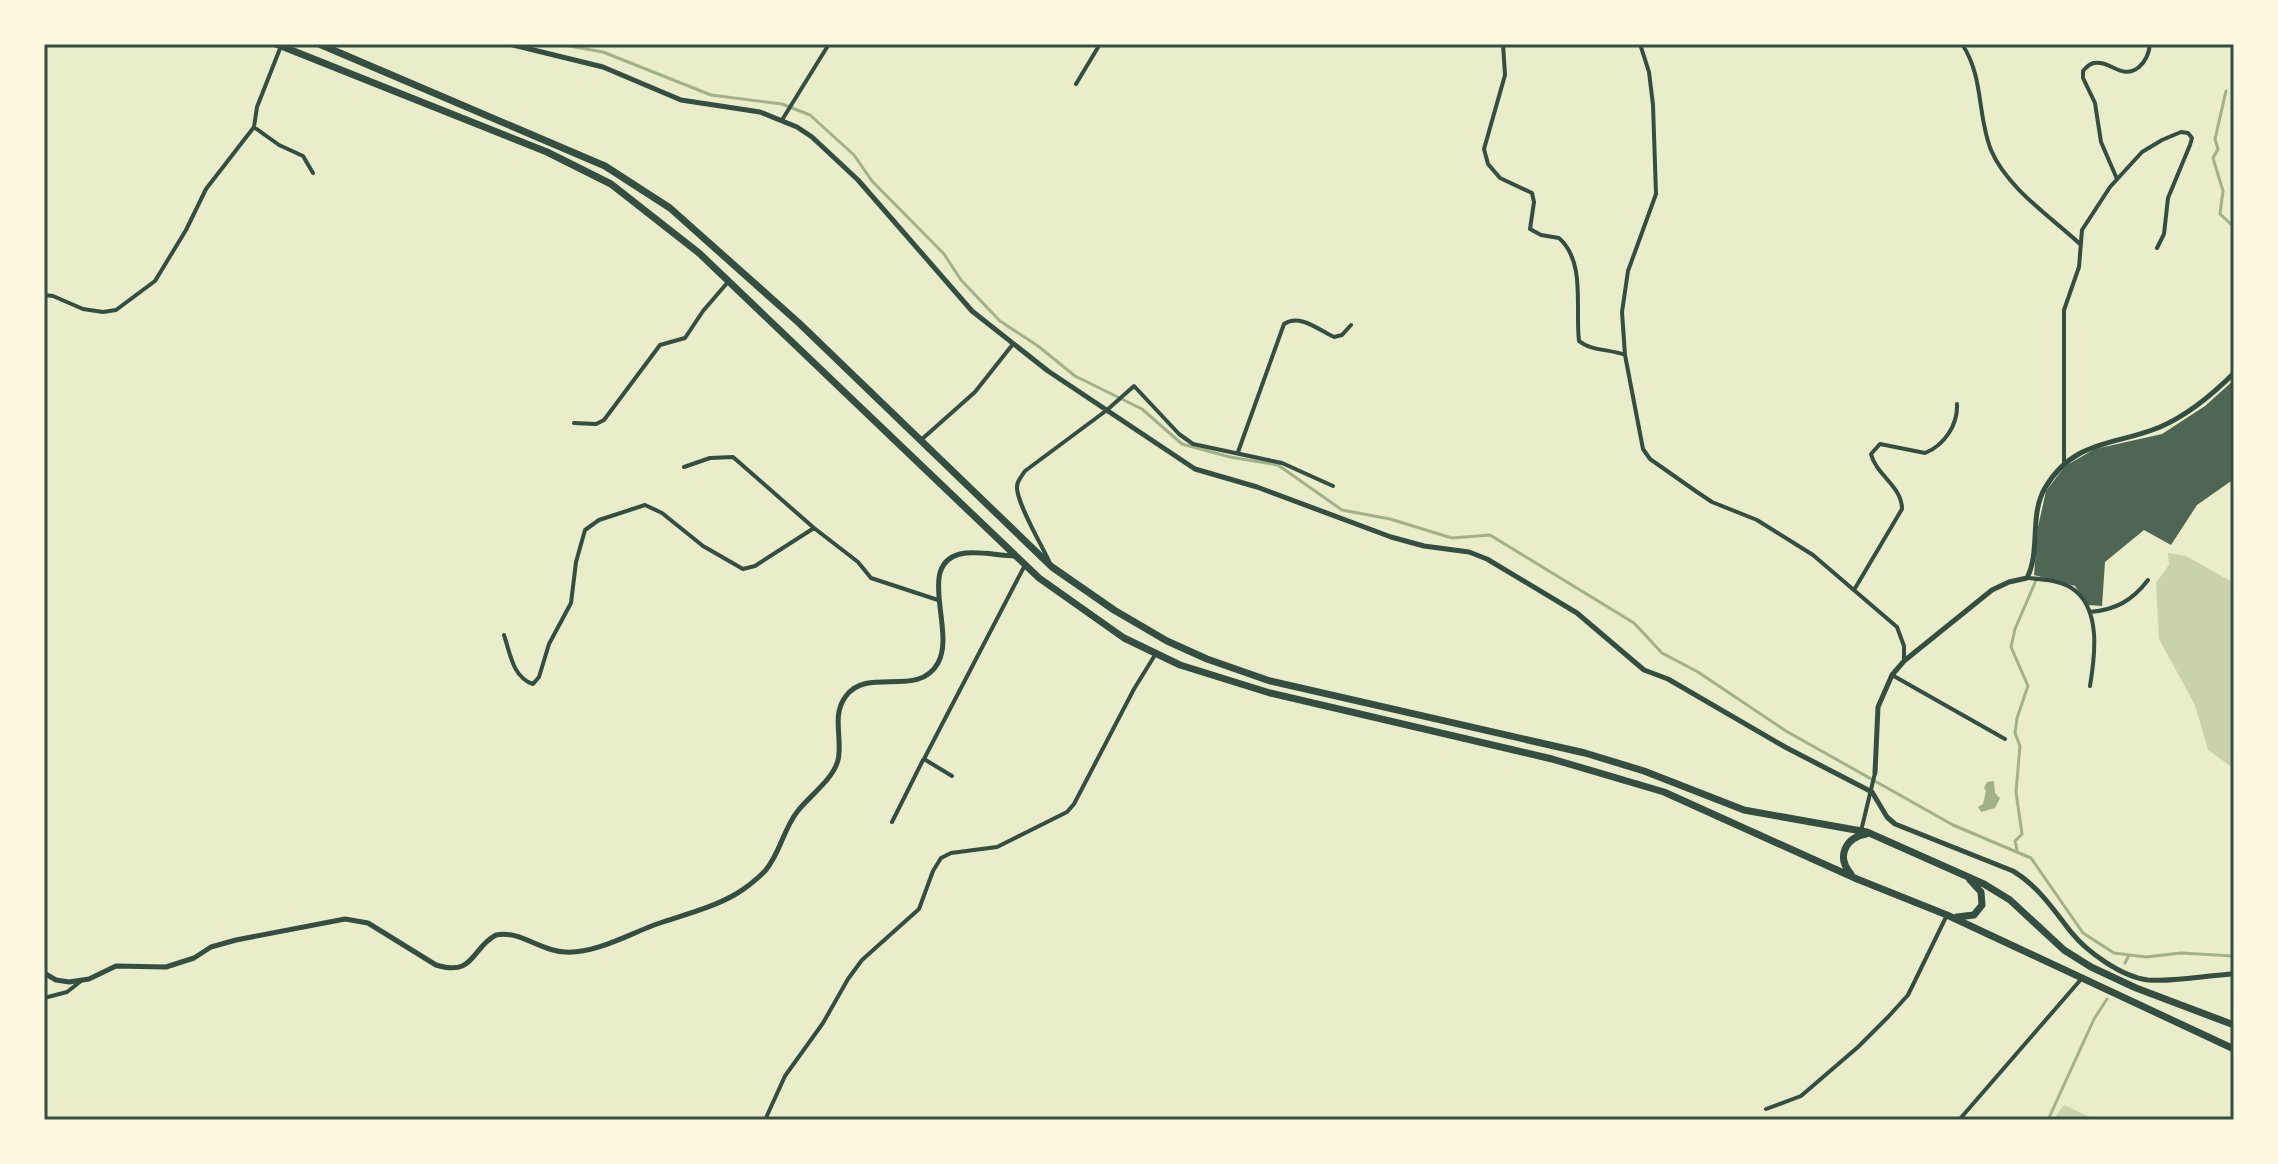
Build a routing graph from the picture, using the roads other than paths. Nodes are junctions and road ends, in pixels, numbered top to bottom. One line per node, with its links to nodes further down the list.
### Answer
1 (319, 44): 26 (highway)
2 (509, 44): 11 (street)
3 (829, 44): 11 (street)
4 (1100, 44): 10 (street)
5 (1503, 44): 21 (street)
6 (1640, 44): 21 (street)
7 (1962, 44): 15 (street)
8 (2150, 44): 14 (street)
9 (279, 45): 12 (street); 17 (highway)
10 (1076, 84)
11 (782, 120): 20 (street)
12 (254, 127): 13 (street); 18 (street)
13 (313, 173)
14 (2117, 179): 15 (street); 16 (street)
15 (2080, 244): 28 (street)
16 (2157, 248)
17 (728, 282): 25 (street); 32 (highway)
18 (44, 295)
19 (1351, 325): 27 (street)
20 (1013, 344): 24 (street); 26 (street)
21 (1625, 355): 37 (street)
22 (2234, 373): 28 (street)
23 (1957, 404): 37 (street)
24 (1107, 410): 27 (street); 34 (street); 49 (street)
25 (574, 423)
26 (921, 440): 34 (highway)
27 (1238, 452): 30 (street)
28 (2064, 462): 35 (street)
29 (684, 467): 31 (street)
30 (1333, 486)
31 (814, 528): 38 (street); 40 (street)
32 (1015, 556): 33 (highway); 38 (street)
33 (1025, 565): 41 (highway); 46 (street)
34 (1052, 567): 51 (highway)
35 (2029, 578): 39 (street); 42 (street)
36 (2148, 580): 39 (street)
37 (1854, 590): 42 (street)
38 (938, 600): 59 (street)
39 (2089, 612): 44 (street)
40 (504, 635)
41 (1155, 655): 54 (highway); 64 (street)
42 (1904, 661): 43 (street)
43 (1892, 675): 45 (street); 47 (street)
44 (2090, 686)
45 (2005, 739)
46 (924, 759): 48 (street); 50 (street)
47 (1875, 773): 49 (street)
48 (952, 776)
49 (1872, 792): 51 (street); 57 (street)
50 (892, 822)
51 (1861, 831): 52 (highway)
52 (1876, 836): 53 (highway); 54 (highway)
53 (1957, 871): 55 (highway); 61 (highway)
54 (1857, 879): 55 (highway)
55 (1947, 915): 58 (highway); 63 (street)
56 (44, 973): 59 (street)
57 (2234, 974)
58 (2083, 977): 62 (highway); 65 (street)
59 (81, 981): 60 (street)
60 (44, 998)
61 (2234, 1025)
62 (2234, 1049)
63 (1766, 1109)
64 (765, 1120)
65 (1959, 1120)

